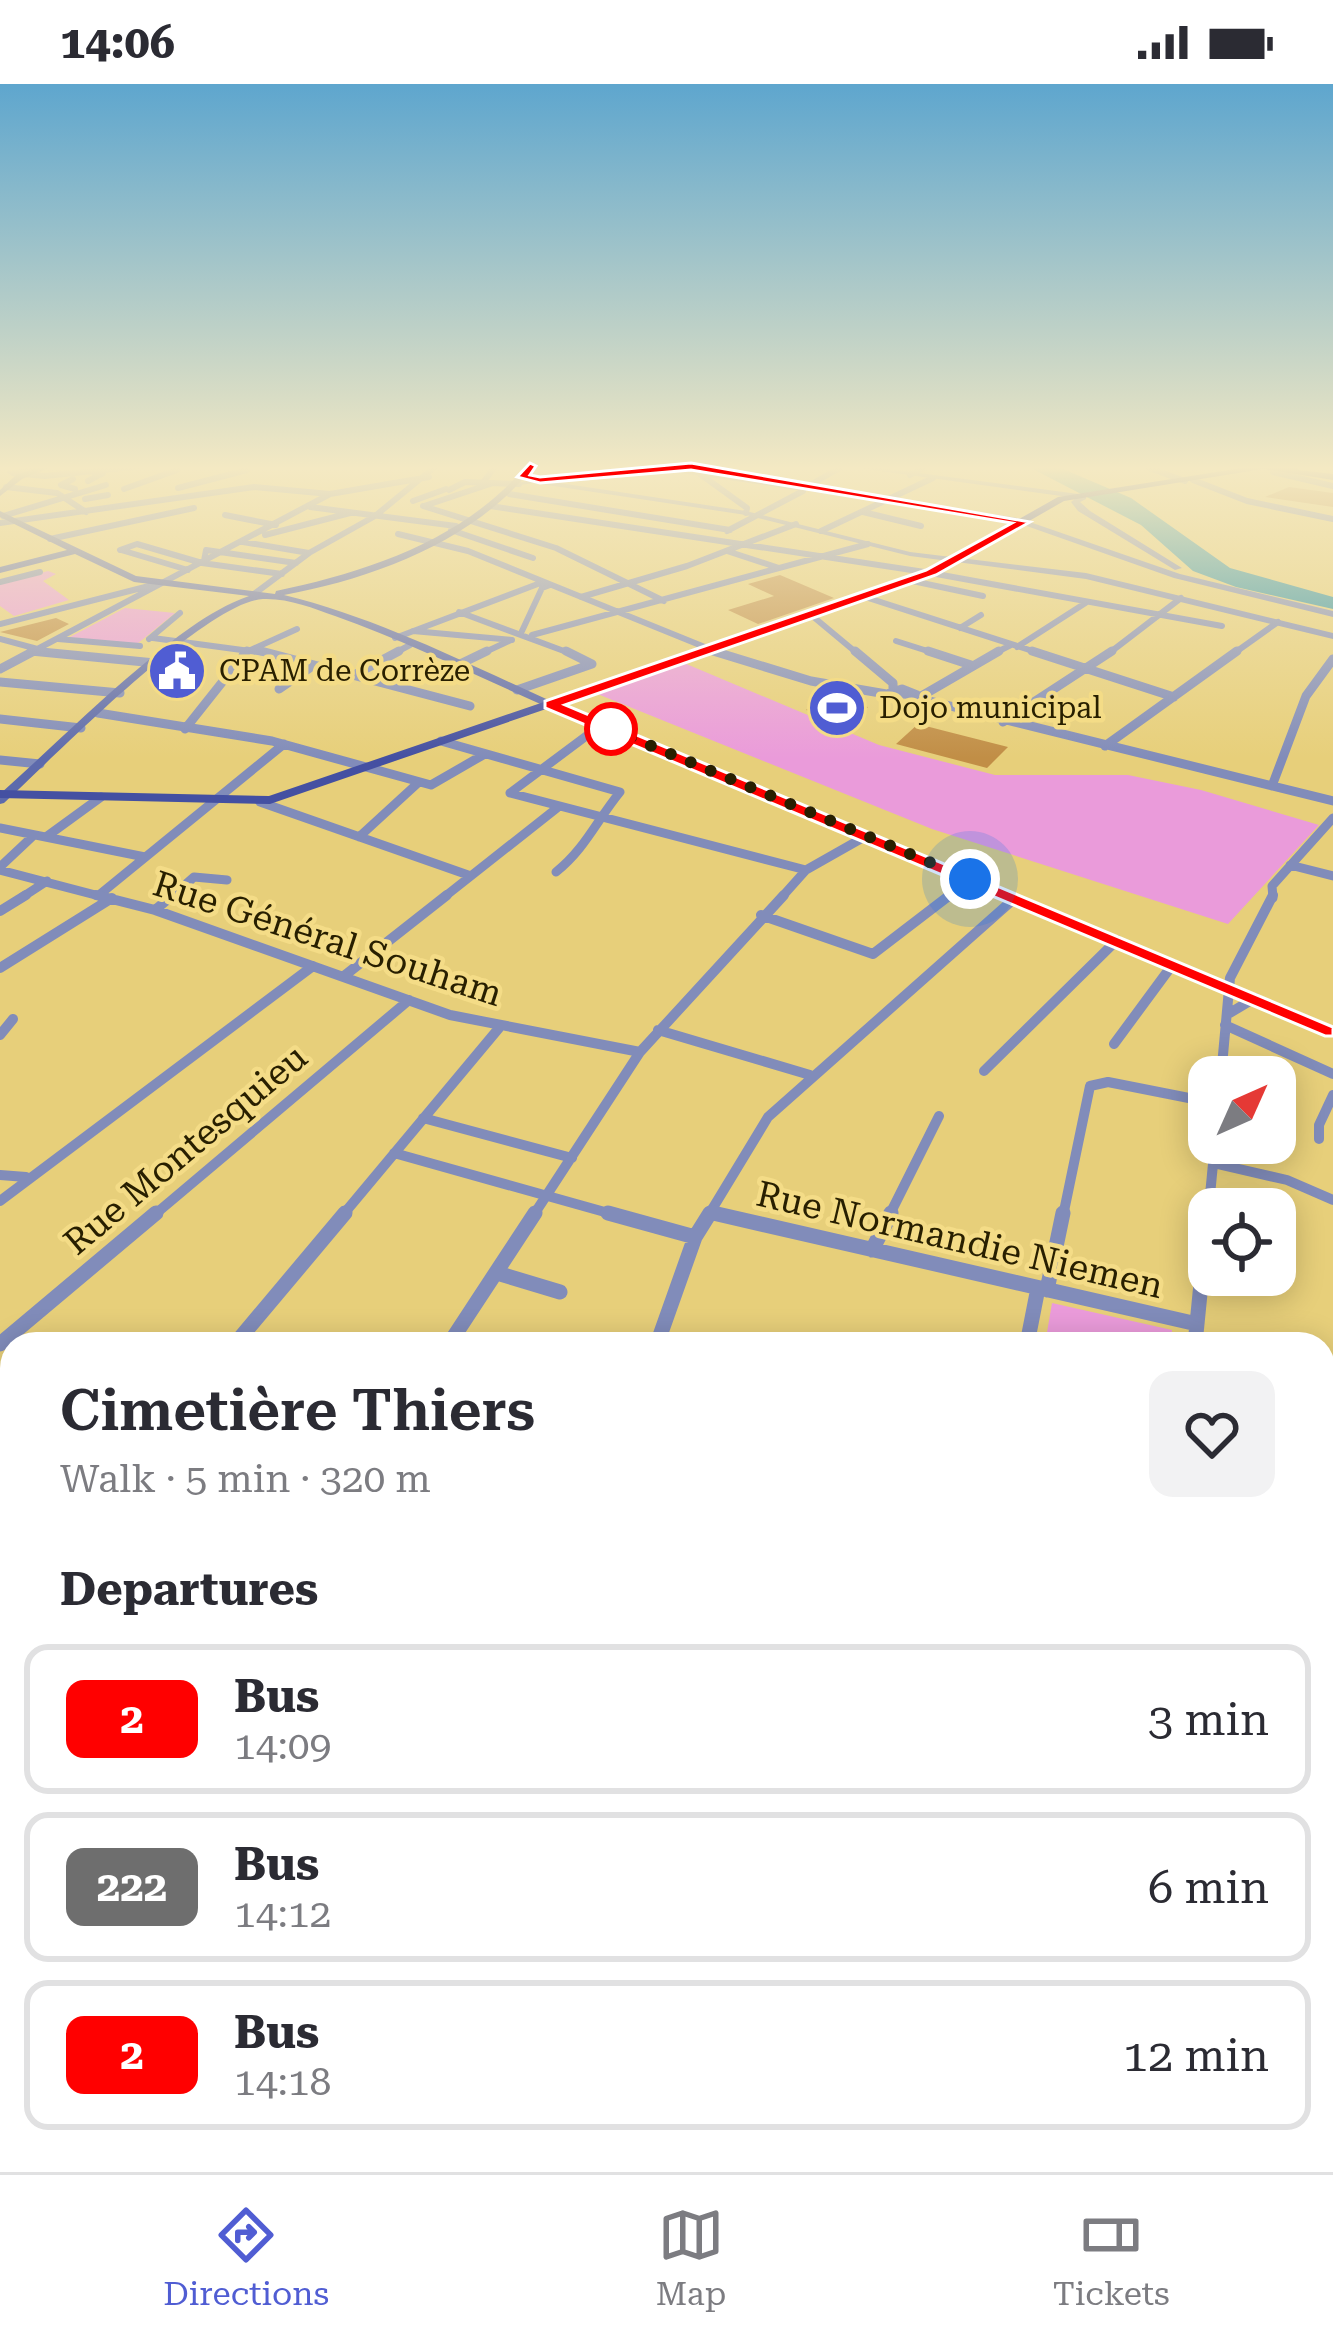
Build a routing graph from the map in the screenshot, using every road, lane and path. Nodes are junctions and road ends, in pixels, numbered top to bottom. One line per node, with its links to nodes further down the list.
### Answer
1 (98, 563): 30 (main road)
2 (170, 563): 22 (street)
3 (201, 563): 22 (street)
4 (213, 563): 25 (street)
5 (297, 563): 25 (street)
6 (375, 563): 33 (main road)
7 (501, 563): 19 (street)
8 (516, 563): 19 (street)
9 (589, 563): 29 (street)
10 (689, 563): 29 (street)
11 (766, 563): 21 (street)
12 (797, 563): 21 (street)
13 (873, 563): 20 (street)
14 (894, 563): 20 (street)
15 (949, 563): 24 (main road)
16 (991, 563): 39 (street)
17 (1141, 563): 34 (street)
18 (1167, 563): 34 (street)
19 (508, 566): 31 (street)
20 (890, 566): 24 (street)
21 (780, 568): 40 (street)
22 (190, 569): 26 (street); 32 (street)
23 (40, 572): 28 (street)
24 (931, 573): 27 (main road); 41 (street)
25 (283, 574): 26 (street)
26 (274, 580): 33 (street)
27 (908, 580): 35 (main road); 36 (street)
28 (0, 582)
29 (632, 582): 38 (street); 40 (street)
30 (135, 583): 32 (main road); 42 (street)
31 (547, 583): 38 (street); 44 (street); 58 (street)
32 (160, 584): 37 (main road); 52 (street)
33 (259, 594): 37 (main road); 62 (main road)
34 (1249, 594): 48 (street)
35 (862, 596): 47 (main road); 57 (street)
36 (983, 596)
37 (234, 598): 65 (main road)
38 (579, 598): 46 (street)
39 (1181, 598): 50 (street); 53 (street)
40 (664, 601): 46 (street)
41 (1088, 601): 50 (street); 68 (street)
42 (59, 608): 51 (street); 52 (street)
43 (0, 610): 51 (street)
44 (459, 612): 58 (street); 62 (street)
45 (180, 613): 67 (street)
46 (616, 613): 58 (street); 70 (street)
47 (810, 614): 70 (main road); 84 (street)
48 (1333, 614)
49 (981, 615): 57 (street)
50 (1160, 615): 55 (street); 79 (street)
51 (14, 620): 54 (street)
52 (88, 622): 63 (street)
53 (1278, 622): 59 (street); 87 (street)
54 (0, 624)
55 (1222, 626)
56 (297, 628): 69 (street)
57 (960, 628): 68 (street)
58 (527, 633): 64 (street); 83 (street)
59 (1333, 636)
60 (0, 638): 71 (street)
61 (153, 638): 65 (street)
62 (411, 638): 64 (street); 76 (main road); 80 (street)
63 (57, 639): 67 (street); 71 (street)
64 (512, 640): 76 (street)
65 (181, 641): 69 (street); 74 (main road)
66 (896, 641): 77 (street)
67 (140, 646): 73 (street)
68 (1014, 646): 77 (street); 79 (street)
69 (253, 649): 75 (street); 95 (street)
70 (704, 651): 84 (street); 88 (main road)
71 (33, 652): 73 (street); 78 (street)
72 (1333, 659): 105 (street)
73 (123, 660): 74 (street)
74 (155, 663): 85 (main road)
75 (314, 665): 80 (street); 82 (street)
76 (458, 665): 83 (main road)
77 (971, 665): 86 (street)
78 (0, 669)
79 (1088, 669): 87 (street); 92 (street)
80 (356, 674): 89 (street)
81 (0, 682): 85 (street)
82 (279, 689)
83 (518, 690): 88 (main road)
84 (892, 692): 86 (street)
85 (120, 694): 90 (main road)
86 (916, 694): 92 (street)
87 (1174, 697): 98 (street)
88 (551, 705): 93 (main road); 96 (main road)
89 (470, 706)
90 (98, 713): 94 (main road); 95 (street)
91 (0, 719): 94 (street)
92 (1003, 722): 98 (street)
93 (601, 725): 103 (street); 116 (main road)
94 (81, 728): 101 (main road)
95 (180, 728): 97 (street)
96 (441, 741): 99 (street); 102 (main road)
97 (284, 744): 102 (street); 109 (street)
98 (1105, 746): 105 (street)
99 (483, 755): 103 (street); 104 (street)
100 (1, 761): 101 (street)
101 (40, 764): 106 (main road)
102 (366, 767): 104 (street); 110 (main road)
103 (538, 771): 111 (street); 112 (street)
104 (419, 782): 117 (street)
105 (1273, 786): 108 (street)
106 (2, 796): 107 (main road)
107 (101, 797): 109 (main road); 115 (street)
108 (1333, 801)
109 (214, 802): 110 (main road); 118 (street)
110 (260, 802): 117 (street)
111 (557, 808): 112 (street); 124 (street)
112 (597, 820): 121 (street); 122 (street)
113 (1331, 823): 119 (street)
114 (0, 828): 115 (street)
115 (40, 836): 118 (street); 120 (street)
116 (866, 836): 121 (street); 126 (main road)
117 (359, 837): 124 (street)
118 (146, 857): 130 (street)
119 (1290, 865): 125 (street); 140 (street)
120 (0, 869): 123 (street, Rue Général Souham)
121 (806, 870): 134 (street)
122 (556, 872)
123 (16, 873): 127 (street, Rue Général Souham); 129 (street)
124 (471, 876): 139 (street)
125 (1333, 876)
126 (970, 879): 131 (main road); 134 (street)
127 (47, 880): 130 (street, Rue Général Souham); 133 (street)
128 (227, 880): 132 (street)
129 (0, 884)
130 (106, 896): 132 (street, Rue Général Souham); 138 (street)
131 (1015, 898): 135 (main road); 154 (street)
132 (155, 910): 137 (street, Rue Général Souham)
133 (0, 911)
134 (761, 915): 146 (street)
135 (1117, 940): 136 (main road); 152 (street)
136 (1173, 964): 140 (main road); 149 (street)
137 (313, 966): 139 (street, Rue Général Souham); 165 (street)
138 (0, 968)
139 (344, 976): 142 (street, Rue Général Souham)
140 (1228, 987): 141 (main road); 144 (street)
141 (1255, 998): 144 (street); 147 (main road)
142 (409, 1000): 145 (street, Rue Général Souham); 176 (street, Rue Montesquieu)
143 (13, 1019): 148 (street)
144 (1227, 1020): 151 (street); 153 (street)
145 (499, 1028): 150 (street, Rue Général Souham); 158 (street)
146 (658, 1030): 150 (street); 154 (street)
147 (1333, 1032)
148 (0, 1035)
149 (1114, 1044)
150 (640, 1052): 161 (street)
151 (1223, 1056)
152 (984, 1071)
153 (1333, 1074)
154 (810, 1075): 169 (street)
155 (1333, 1095): 159 (street)
156 (1188, 1098): 173 (street)
157 (939, 1116): 171 (street)
158 (423, 1118): 160 (street); 161 (street)
159 (1319, 1139)
160 (394, 1153): 166 (street); 177 (street)
161 (572, 1158): 166 (street)
162 (1213, 1164): 175 (street)
163 (1217, 1164): 167 (street)
164 (0, 1175): 165 (street)
165 (26, 1177): 168 (street)
166 (546, 1196): 170 (street); 172 (street)
167 (1333, 1200)
168 (0, 1201)
169 (710, 1212): 170 (street); 171 (street, Rue Normandie Niemen)
170 (695, 1237): 179 (street)
171 (872, 1250): 173 (street, Rue Normandie Niemen)
172 (497, 1273): 174 (street); 178 (street)
173 (1043, 1289): 175 (street, Rue Normandie Niemen); 180 (street)
174 (560, 1292)
175 (1196, 1324): 181 (street)
176 (15, 1332)
177 (246, 1332)
178 (457, 1332)
179 (661, 1332)
180 (1030, 1332)
181 (1196, 1332)

